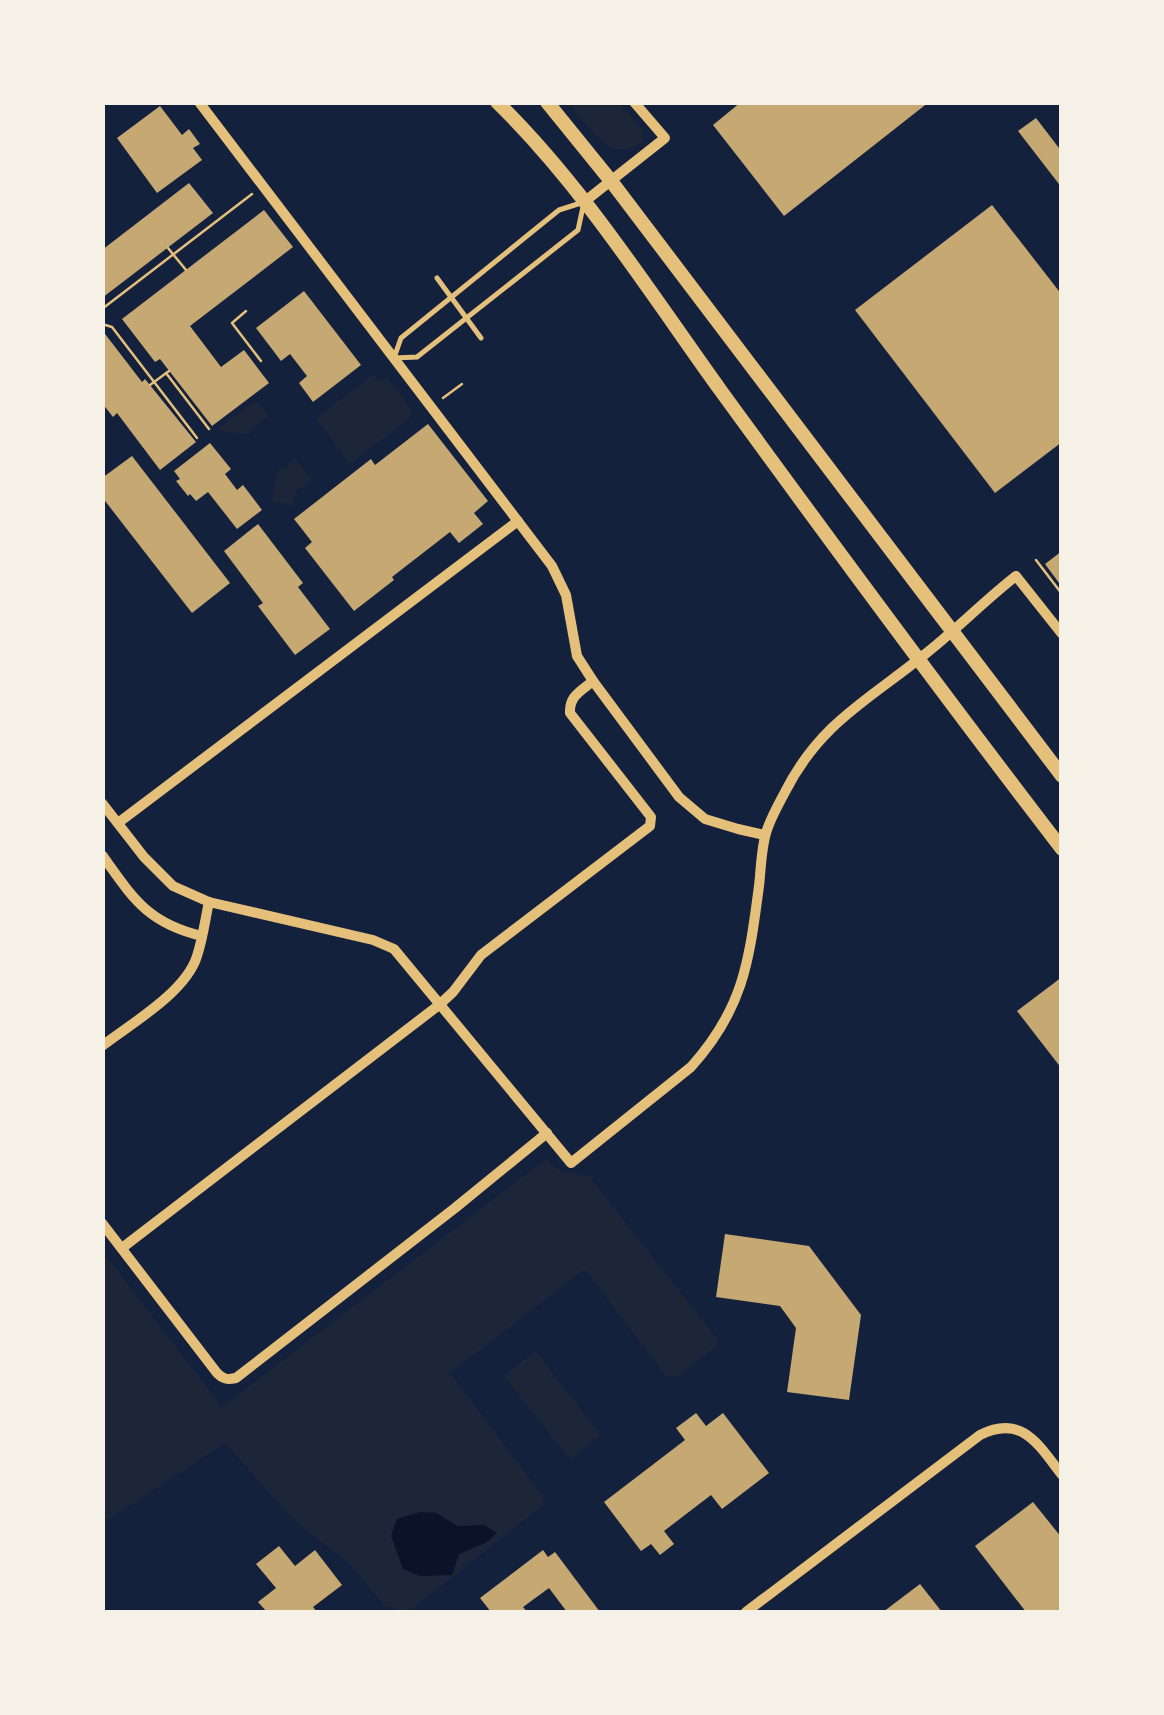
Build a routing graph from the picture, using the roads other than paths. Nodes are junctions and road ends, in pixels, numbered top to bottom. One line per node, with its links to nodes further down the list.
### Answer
1 (199, 102): 11 (street)
2 (497, 102): 6 (main road)
3 (548, 102): 5 (main road)
4 (634, 102): 5 (street)
5 (612, 181): 6 (street); 13 (main road)
6 (584, 202): 8 (lane); 9 (lane); 15 (main road)
7 (437, 278): 8 (lane)
8 (452, 298): 9 (lane); 11 (lane)
9 (468, 318): 10 (lane); 11 (lane)
10 (481, 338)
11 (394, 358): 12 (street)
12 (518, 521): 16 (street); 19 (street)
13 (953, 632): 14 (street); 15 (street); 17 (main road)
14 (1062, 634)
15 (918, 660): 20 (street); 21 (main road)
16 (593, 682): 20 (street); 25 (street)
17 (1062, 776)
18 (102, 803): 19 (street)
19 (118, 823): 23 (street)
20 (766, 834): 27 (street)
21 (1062, 849)
22 (102, 855): 24 (street)
23 (209, 902): 24 (street); 25 (street)
24 (202, 936): 26 (street)
25 (438, 1006): 27 (street); 29 (street)
26 (102, 1046)
27 (546, 1133): 29 (street)
28 (102, 1222): 29 (street)
29 (122, 1248)
30 (1062, 1475): 31 (street)
31 (746, 1612)

